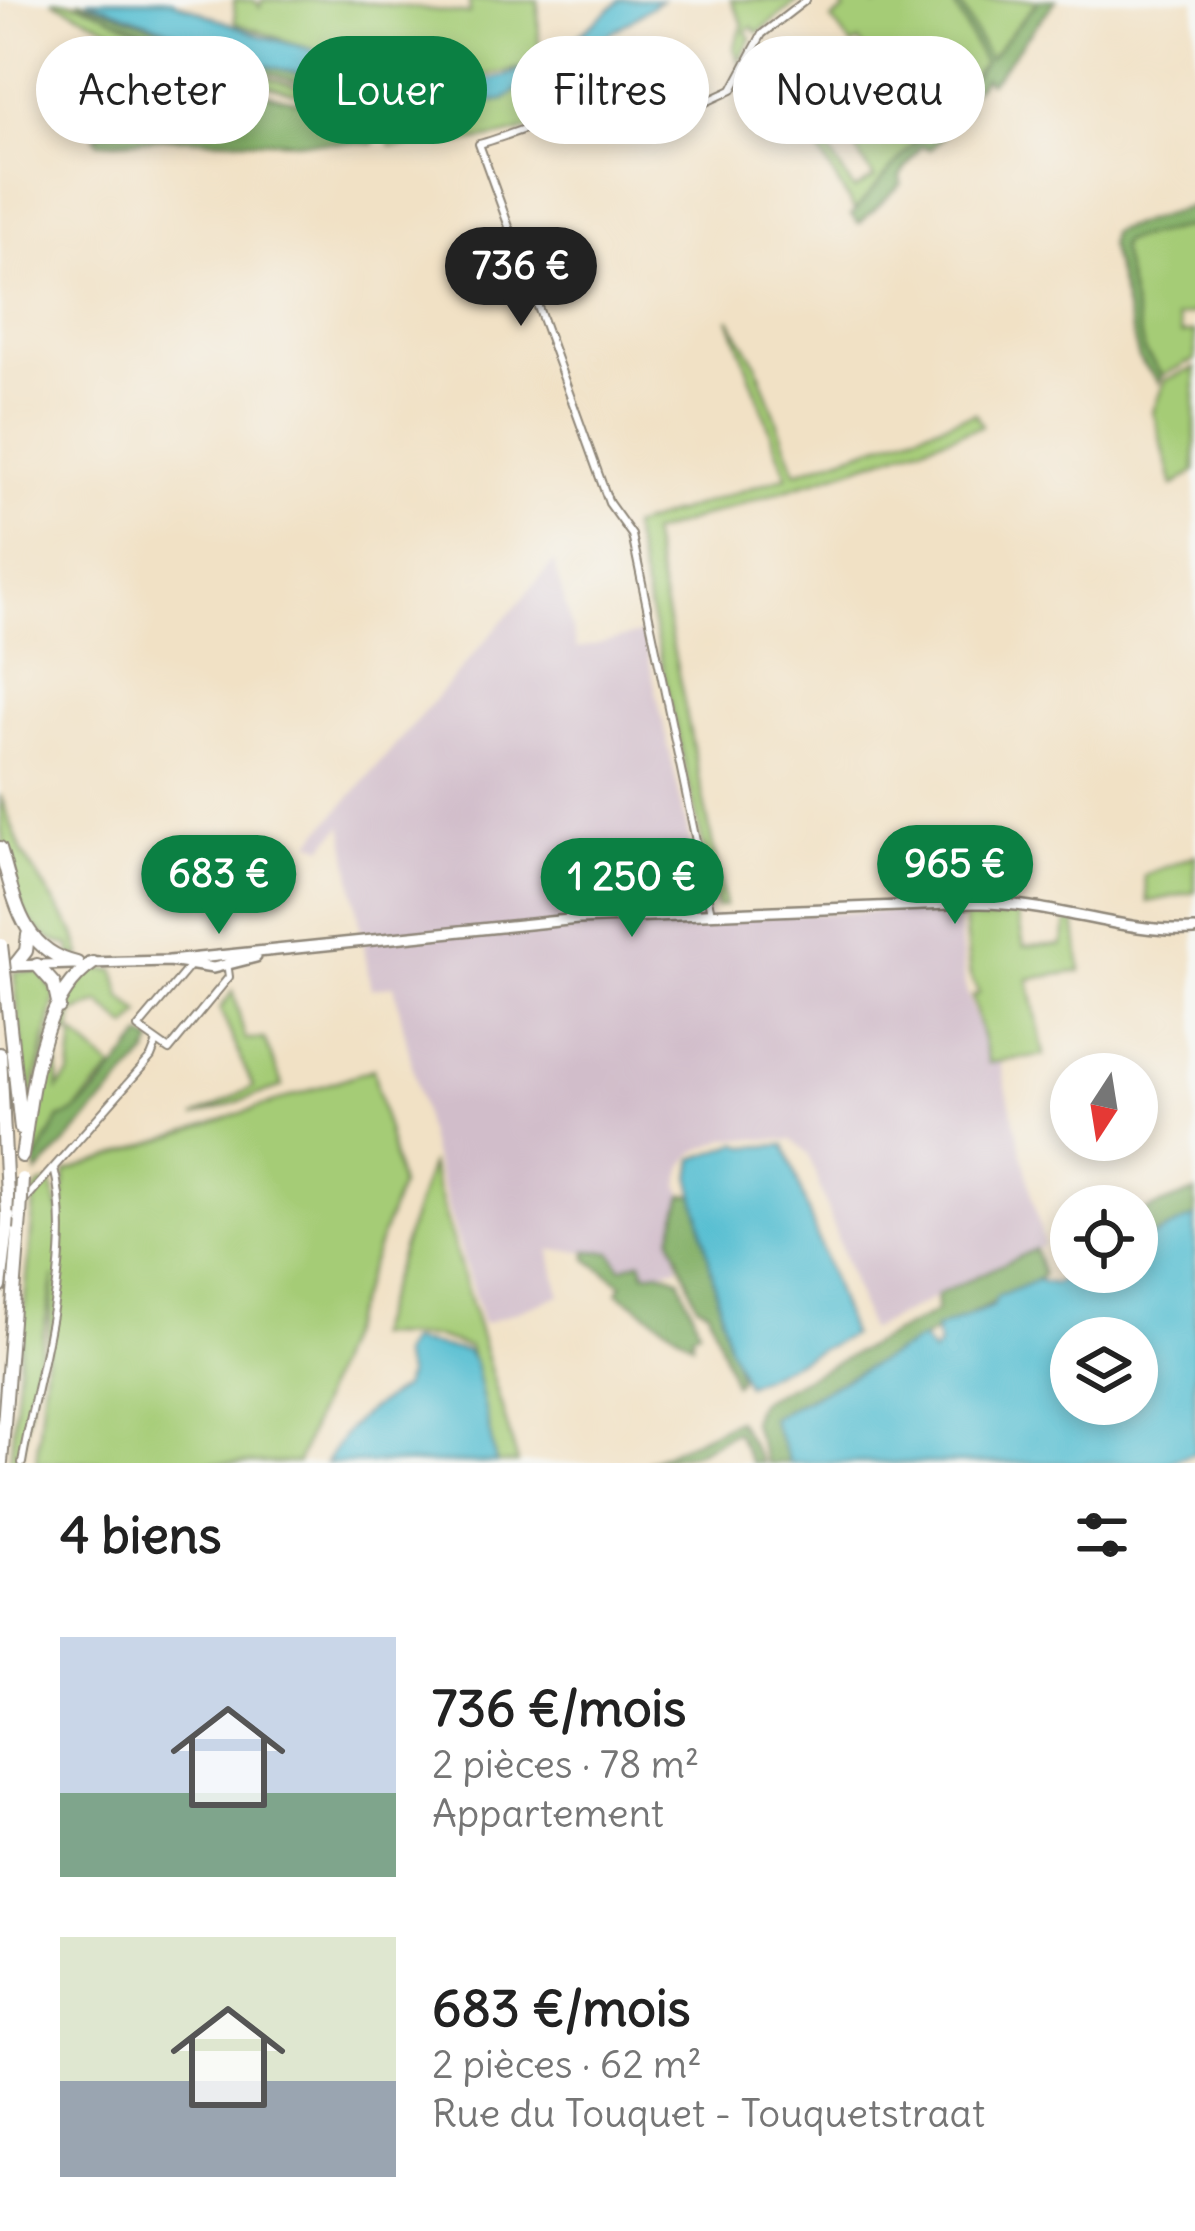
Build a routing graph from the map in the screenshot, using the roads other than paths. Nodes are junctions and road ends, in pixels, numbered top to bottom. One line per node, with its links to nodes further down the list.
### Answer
1 (806, 0): 3 (street)
2 (0, 848): 5 (highway)
3 (711, 915): 4 (main road); 10 (main road)
4 (1195, 930)
5 (28, 934): 8 (highway); 11 (highway)
6 (1, 941): 14 (highway, bridge)
7 (173, 960): 9 (main road); 10 (main road); 13 (main road)
8 (77, 963): 9 (main road); 12 (main road)
9 (93, 963): 15 (highway)
10 (228, 963): 13 (main road); 16 (street)
11 (16, 965): 12 (main road); 14 (main road)
12 (37, 965): 15 (highway)
13 (190, 966): 16 (street)
14 (2, 973): 18 (highway)
15 (59, 1008): 18 (highway)
16 (157, 1042): 19 (street)
17 (0, 1054): 20 (highway)
18 (22, 1156): 21 (highway, bridge)
19 (54, 1168): 21 (street); 24 (street)
20 (3, 1187): 21 (highway)
21 (9, 1222): 22 (highway); 23 (highway)
22 (0, 1287)
23 (1, 1463)
24 (22, 1463)

